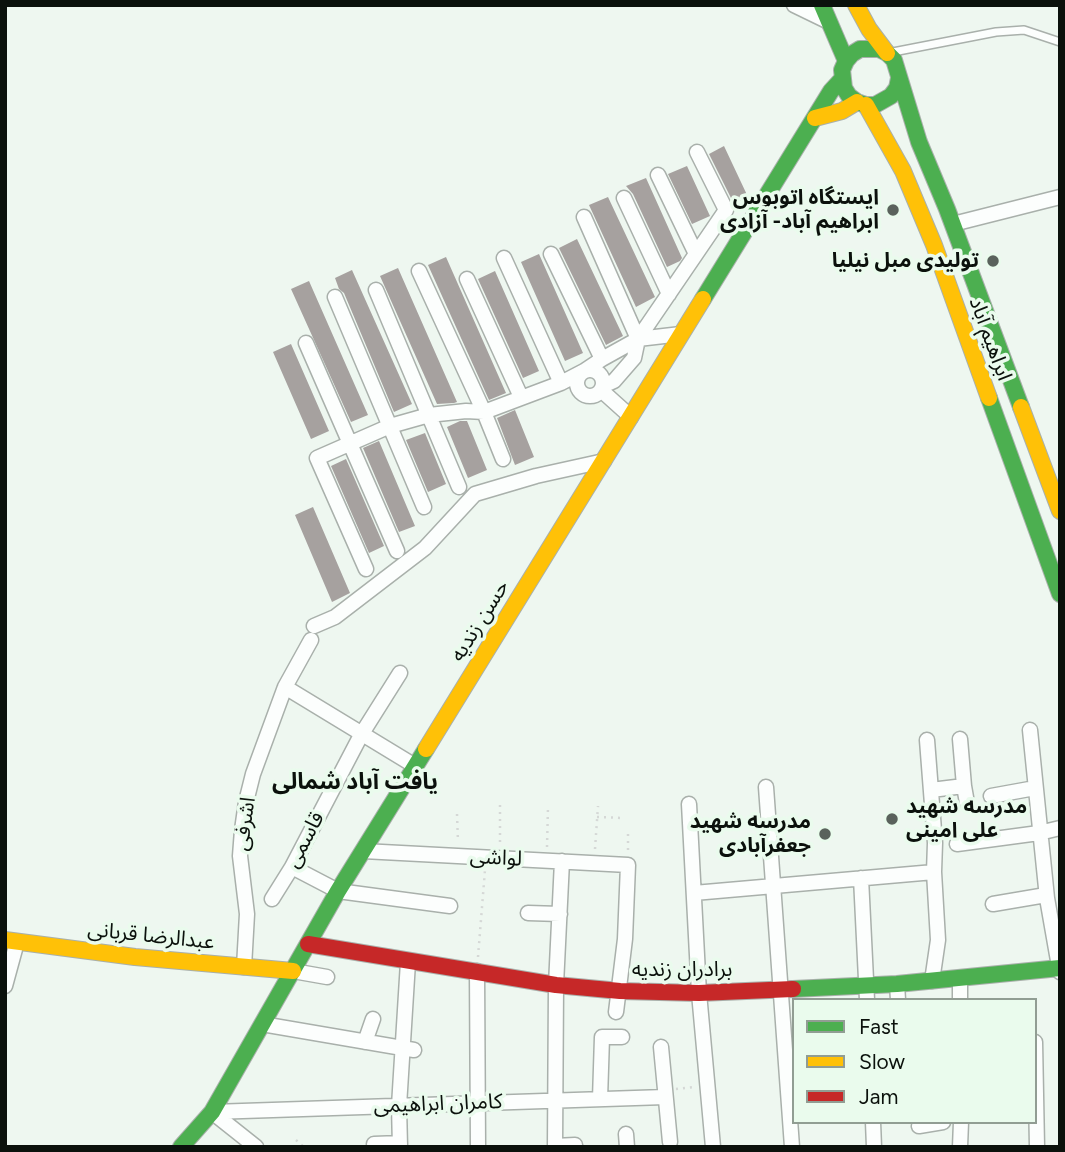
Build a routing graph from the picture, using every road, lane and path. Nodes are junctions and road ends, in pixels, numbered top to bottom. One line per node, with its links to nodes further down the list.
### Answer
1 (794, 5): 4 (street)
2 (822, 5): 4 (street)
3 (856, 5): 6 (street)
4 (829, 22): 7 (street)
5 (1060, 42): 6 (lane)
6 (887, 53): 7 (street); 8 (street)
7 (846, 61): 9 (street)
8 (899, 78): 10 (street); 17 (street, ابراهیم آباد)
9 (842, 79): 10 (street); 11 (street, حسن زندیه)
10 (862, 103): 11 (street); 46 (street, ابراهیم آباد)
11 (815, 118): 26 (street, حسن زندیه)
12 (697, 152): 19 (street)
13 (659, 175): 19 (street)
14 (1060, 197): 17 (street)
15 (624, 198): 24 (street)
16 (584, 217): 27 (street)
17 (953, 224): 43 (street, ابراهیم آباد)
18 (551, 254): 29 (street)
19 (696, 254): 24 (street)
20 (504, 258): 31 (street)
21 (419, 271): 34 (street)
22 (467, 278): 33 (street)
23 (376, 290): 35 (street)
24 (669, 294): 27 (street)
25 (335, 296): 37 (street)
26 (681, 334): 27 (street); 36 (street, حسن زندیه)
27 (638, 340): 29 (street); 32 (street)
28 (306, 343): 38 (street)
29 (602, 359): 30 (street)
30 (584, 371): 31 (street); 32 (street); 32 (street)
31 (561, 383): 33 (street)
32 (602, 388): 36 (street)
33 (521, 397): 34 (street)
34 (484, 412): 35 (street); 39 (street)
35 (429, 415): 37 (street); 41 (street)
36 (631, 416): 40 (street, حسن زندیه)
37 (390, 426): 38 (street); 42 (street)
38 (350, 443): 44 (street); 45 (street)
39 (503, 458)
40 (604, 461): 48 (street, اشرفی); 53 (street, حسن زندیه)
41 (459, 487)
42 (424, 507)
43 (1060, 511)
44 (397, 551)
45 (366, 569)
46 (1060, 594)
47 (400, 673): 50 (street, قاسمی)
48 (285, 687): 50 (street); 93 (street, اشرفی)
49 (1030, 730): 56 (street)
50 (361, 735): 53 (street); 78 (street, قاسمی)
51 (960, 739): 54 (street)
52 (927, 740): 57 (street)
53 (415, 766): 71 (street, حسن زندیه)
54 (964, 786): 57 (street); 59 (street)
55 (766, 787): 81 (street)
56 (1035, 788): 58 (street); 68 (street)
57 (931, 790): 79 (street)
58 (991, 796)
59 (967, 803)
60 (689, 804): 83 (street)
61 (500, 805): 73 (path)
62 (598, 806): 65 (path)
63 (548, 807): 74 (path)
64 (457, 814): 72 (path)
65 (597, 817): 66 (path); 76 (path)
66 (623, 818)
67 (1060, 828): 68 (street)
68 (1039, 833): 70 (street); 84 (street)
69 (628, 834): 77 (path)
70 (957, 844)
71 (363, 851): 72 (street, لواشی); 82 (street, حسن زندیه)
72 (459, 856): 73 (street, لواشی)
73 (493, 858): 74 (street, لواشی); 96 (path)
74 (547, 860): 75 (street, لواشی)
75 (562, 861): 76 (street, لواشی); 89 (street)
76 (594, 863): 77 (street, لواشی)
77 (628, 865): 103 (street)
78 (292, 867): 82 (street); 85 (street, قاسمی)
79 (934, 872): 80 (street); 99 (street)
80 (861, 878): 81 (street); 106 (street)
81 (773, 886): 83 (street); 102 (street)
82 (338, 891): 87 (street); 91 (street, حسن زندیه)
83 (694, 893): 105 (street)
84 (1046, 895): 86 (street); 94 (street)
85 (272, 899)
86 (993, 904)
87 (450, 906)
88 (528, 914): 89 (street)
89 (559, 914): 100 (street)
90 (11, 941): 93 (street, عبدالرضا قربانی); 101 (street)
91 (308, 944): 92 (street, برادران زندیه); 95 (street, حسن زندیه)
92 (408, 962): 96 (street, برادران زندیه); 114 (street)
93 (244, 967): 95 (street, عبدالرضا قربانی)
94 (1060, 970): 98 (street, برادران زندیه)
95 (293, 971): 97 (street); 110 (street, حسن زندیه)
96 (477, 971): 100 (street, برادران زندیه); 119 (street)
97 (327, 977)
98 (960, 978): 99 (street, برادران زندیه); 107 (street)
99 (932, 981): 104 (street, برادران زندیه)
100 (556, 985): 103 (street, برادران زندیه); 118 (street)
101 (5, 986)
102 (779, 989): 105 (street, برادران زندیه); 106 (street, برادران زندیه); 138 (street)
103 (620, 992): 105 (street, برادران زندیه); 108 (street)
104 (898, 992): 106 (street, برادران زندیه)
105 (699, 993): 115 (street)
106 (867, 993)
107 (960, 998)
108 (616, 1012)
109 (373, 1019): 112 (street)
110 (262, 1024): 112 (street); 121 (street, حسن زندیه)
111 (622, 1037): 117 (street)
112 (365, 1042): 114 (street)
113 (661, 1047): 116 (street)
114 (408, 1049): 120 (street)
115 (707, 1085): 116 (path); 137 (street)
116 (664, 1094): 117 (street, کامران ابراهیمی); 128 (street)
117 (600, 1099): 118 (street, کامران ابراهیمی)
118 (556, 1100): 119 (street, کامران ابراهیمی); 132 (street)
119 (478, 1103): 120 (street, کامران ابراهیمی); 136 (street)
120 (399, 1106): 121 (street, کامران ابراهیمی); 130 (street)
121 (212, 1112): 133 (street, حسن زندیه); 134 (street)
122 (873, 1124): 139 (street)
123 (931, 1124): 126 (street)
124 (961, 1124): 140 (street)
125 (1037, 1124): 141 (street)
126 (919, 1126)
127 (296, 1140): 135 (path)
128 (670, 1142)
129 (374, 1144): 130 (street)
130 (400, 1145)
131 (575, 1145): 132 (street)
132 (555, 1146)
133 (181, 1147)
134 (256, 1147)
135 (304, 1147)
136 (478, 1147)
137 (713, 1147)
138 (792, 1147)
139 (874, 1147)
140 (960, 1147)
141 (1037, 1147)

